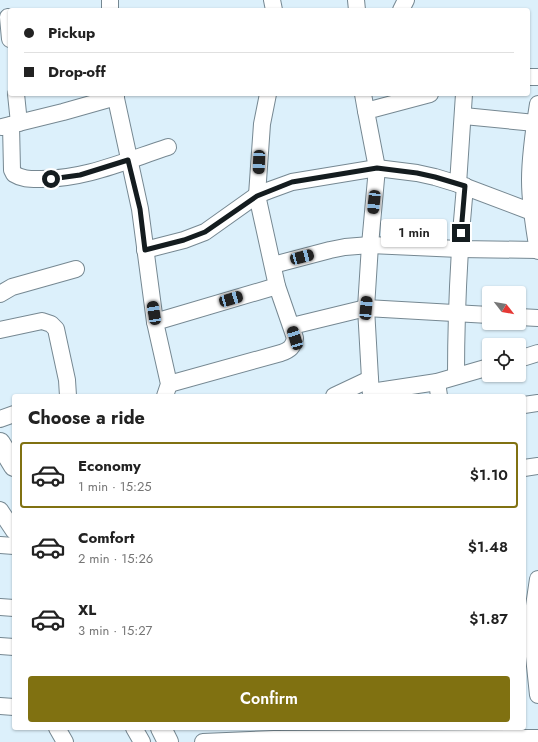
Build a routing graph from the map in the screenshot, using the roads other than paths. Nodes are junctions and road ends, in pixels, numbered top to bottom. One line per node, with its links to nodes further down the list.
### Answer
1 (6, 18): 2 (street)
2 (8, 28)
3 (16, 96): 13 (street)
4 (115, 96): 13 (street); 15 (street)
5 (268, 96): 19 (street)
6 (362, 96): 10 (street)
7 (422, 96): 10 (street)
8 (464, 96): 11 (street)
9 (538, 104): 12 (street)
10 (366, 111): 17 (street)
11 (464, 116): 12 (street); 18 (street)
12 (535, 123): 16 (street)
13 (10, 125): 15 (street)
14 (168, 147): 15 (street)
15 (128, 160): 23 (street)
16 (534, 164): 20 (street)
17 (377, 168): 18 (street); 19 (street); 21 (street)
18 (462, 185): 20 (street); 22 (street)
19 (257, 196): 23 (street); 25 (street)
20 (532, 212): 24 (street)
21 (370, 245): 22 (street); 25 (street); 29 (street)
22 (459, 249): 24 (street); 30 (street)
23 (145, 250): 34 (street)
24 (538, 251)
25 (274, 265): 27 (street)
26 (76, 269): 28 (street)
27 (277, 286): 34 (street); 35 (street)
28 (0, 294)
29 (366, 308): 30 (street); 35 (street); 41 (street)
30 (456, 314): 31 (street); 40 (street)
31 (482, 315)
32 (526, 317): 33 (street)
33 (538, 318)
34 (155, 322): 43 (street)
35 (292, 326): 43 (street)
36 (0, 330): 44 (street)
37 (538, 353): 38 (street)
38 (526, 357)
39 (482, 369): 40 (street)
40 (456, 376): 42 (street)
41 (371, 389): 42 (street); 45 (street)
42 (438, 389)
43 (167, 390)
44 (68, 394)
45 (345, 394)
46 (538, 403): 47 (street)
47 (526, 405)
48 (12, 415): 49 (street)
49 (0, 418)
50 (0, 443): 51 (main road)
51 (12, 463)
52 (538, 466): 53 (street)
53 (526, 468)
54 (0, 472): 55 (main road)
55 (12, 473)
56 (0, 510): 57 (street)
57 (12, 528)
58 (0, 545): 59 (street)
59 (12, 546)
60 (538, 579): 65 (street)
61 (0, 607): 62 (street)
62 (12, 608)
63 (0, 646): 64 (street)
64 (12, 647)
65 (536, 654): 66 (street)
66 (538, 695)
67 (0, 706): 68 (street)
68 (12, 707)
69 (58, 730): 79 (street)
70 (135, 730): 80 (street)
71 (162, 730): 81 (main road)
72 (206, 730): 83 (street)
73 (274, 733): 77 (street); 83 (street)
74 (368, 733): 77 (street); 78 (street)
75 (473, 734): 76 (street); 78 (street)
76 (538, 738)
77 (297, 740)
78 (438, 741)
79 (65, 742)
80 (142, 742)
81 (168, 742)
82 (203, 742): 83 (street)
83 (212, 742)

